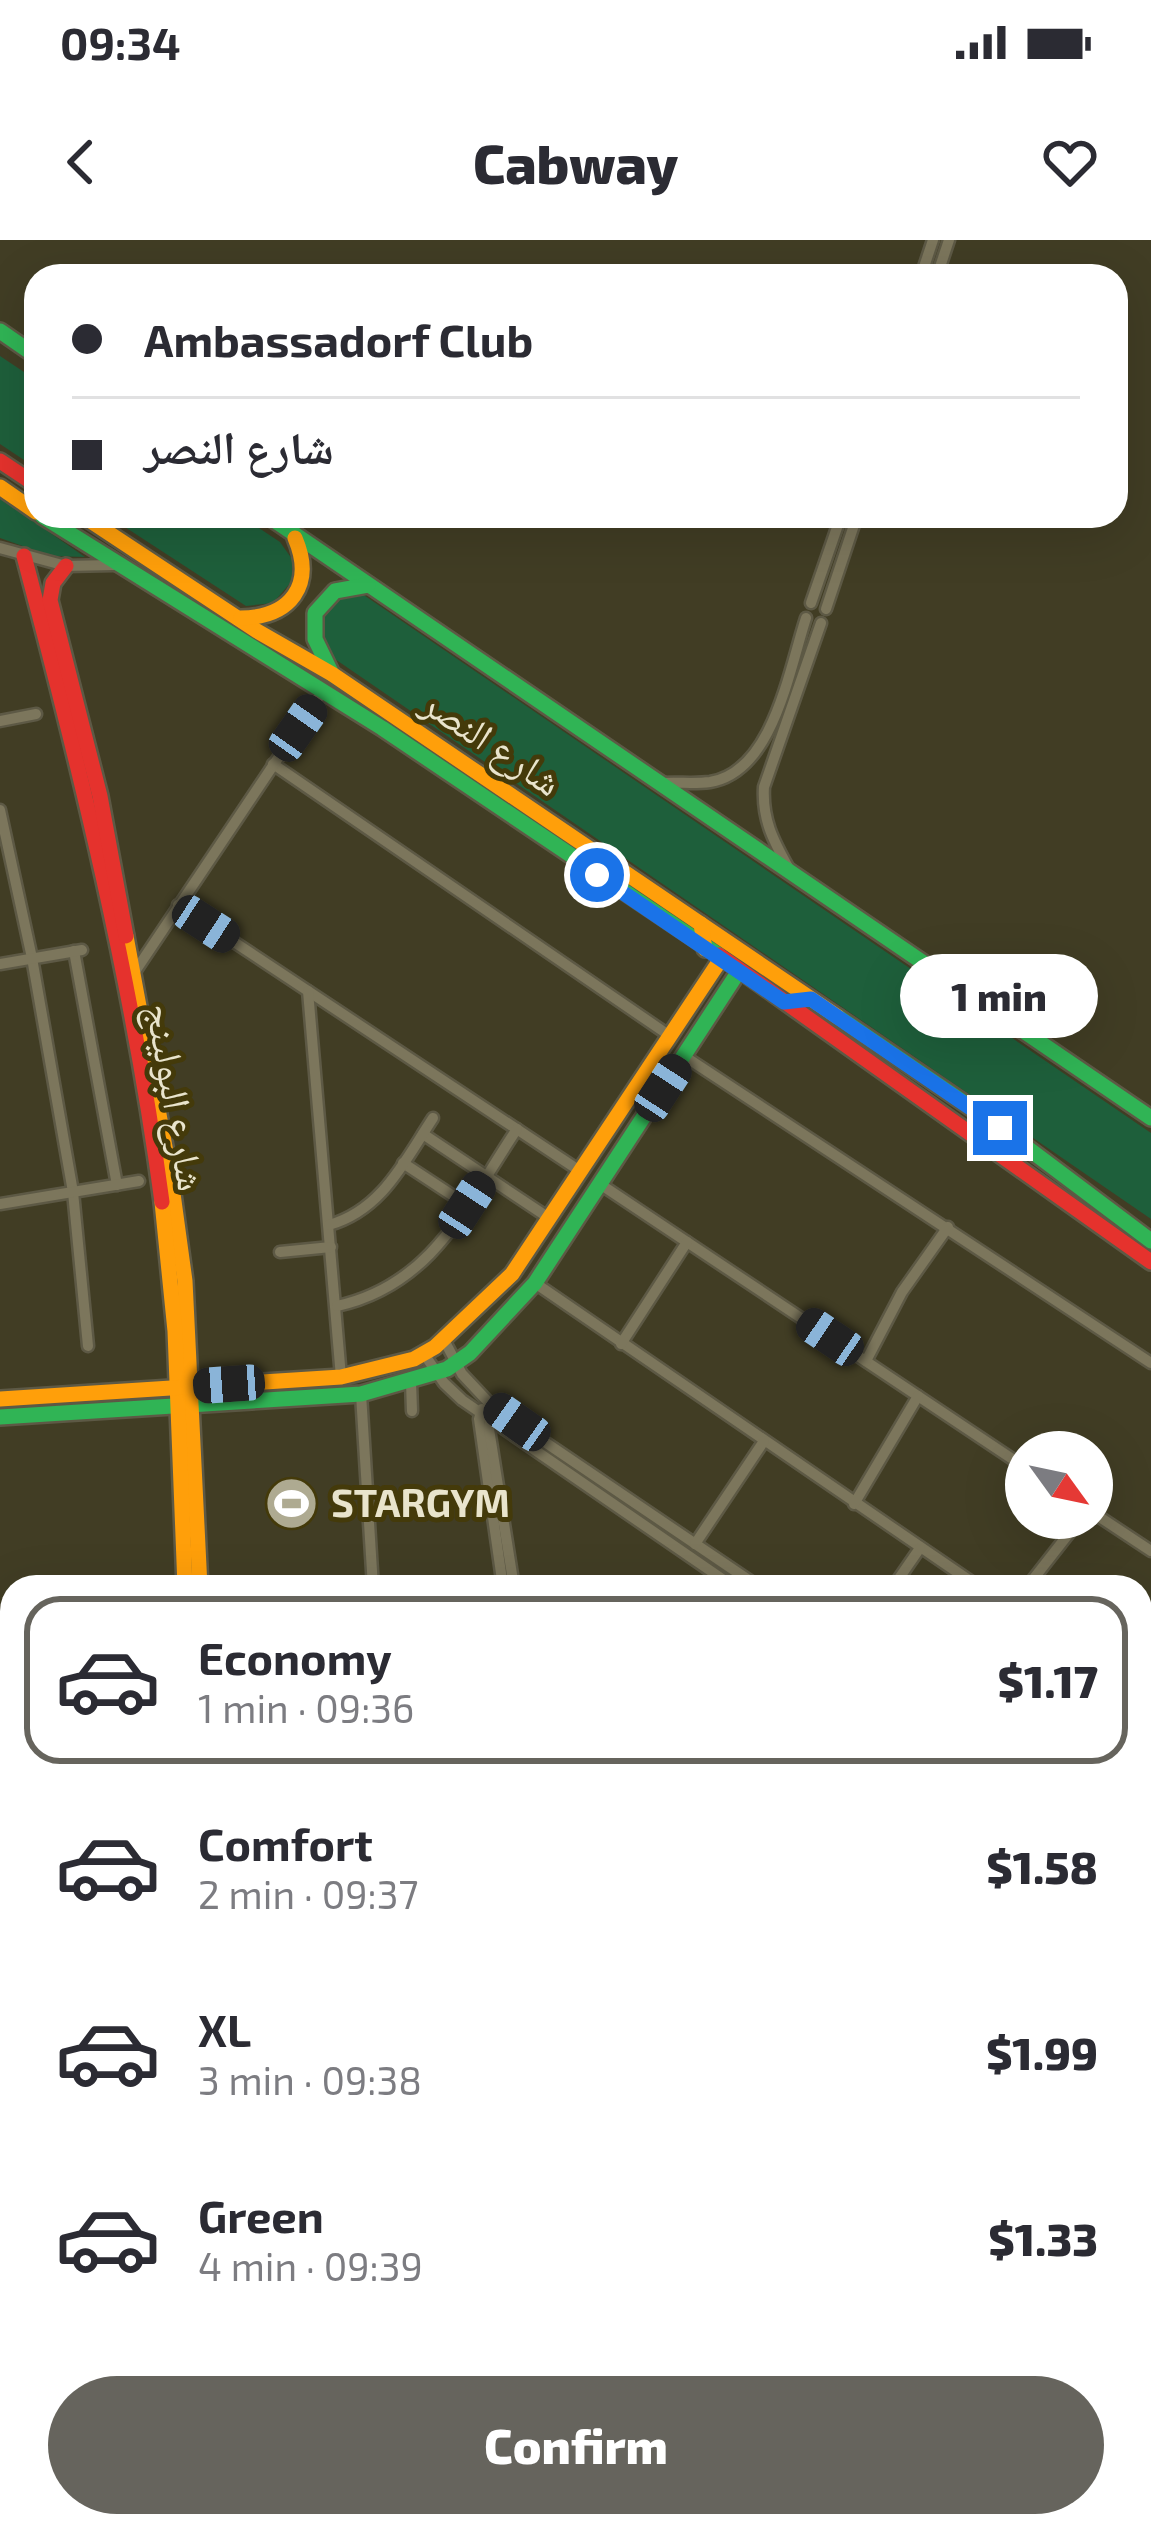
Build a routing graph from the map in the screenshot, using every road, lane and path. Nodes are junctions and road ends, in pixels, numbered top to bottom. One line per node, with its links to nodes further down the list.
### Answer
1 (59, 528): 10 (street)
2 (101, 528): 15 (street, شارع النصر)
3 (837, 528): 6 (street)
4 (853, 528): 7 (street)
5 (286, 529): 12 (street, شارع النصر); 15 (street)
6 (834, 536): 7 (street); 13 (street)
7 (849, 540): 14 (street)
8 (0, 548): 9 (street)
9 (24, 556): 11 (street); 30 (street, شارع البولينج)
10 (113, 565): 11 (street); 21 (street)
11 (65, 566): 30 (street, شارع البولينج)
12 (368, 585): 18 (street); 25 (street, شارع النصر)
13 (811, 603)
14 (826, 609)
15 (234, 616): 18 (street, شارع النصر)
16 (806, 618): 19 (street)
17 (821, 623): 20 (street)
18 (332, 674): 29 (street, شارع النصر)
19 (786, 678): 20 (street); 25 (street)
20 (800, 682): 27 (street)
21 (323, 691): 24 (street); 31 (street)
22 (36, 714): 23 (street)
23 (0, 721)
24 (273, 764): 28 (street); 42 (street)
25 (662, 782): 27 (street, شارع النصر)
26 (0, 809): 32 (street)
27 (792, 875): 45 (street, شارع النصر)
28 (178, 905): 36 (street); 38 (street)
29 (700, 924): 31 (street); 40 (street, شارع النصر)
30 (122, 942): 36 (street, شارع البولينج); 53 (street, شارع البولينج)
31 (705, 949): 33 (street)
32 (32, 958): 34 (street); 56 (street); 57 (street)
33 (721, 959): 35 (street); 37 (street)
34 (0, 964)
35 (739, 971): 39 (street); 41 (street)
36 (134, 973): 53 (street, شارع البولينج)
37 (705, 983): 39 (street); 42 (street)
38 (308, 991): 47 (street); 61 (street)
39 (723, 996): 43 (street)
40 (811, 999): 41 (street); 46 (street, شارع النصر)
41 (784, 1002): 49 (street)
42 (670, 1036): 51 (street)
43 (684, 1056): 55 (street); 62 (street)
44 (433, 1118): 48 (street)
45 (1151, 1118)
46 (1000, 1128): 49 (street); 63 (street, شارع النصر)
47 (517, 1130): 51 (street); 52 (street)
48 (423, 1134): 50 (street); 52 (street)
49 (1005, 1157): 67 (street)
50 (403, 1163): 59 (street); 61 (street)
51 (580, 1171): 60 (street)
52 (486, 1176): 59 (street); 60 (street)
53 (165, 1180): 81 (street, شارع البولينج)
54 (139, 1181): 56 (street)
55 (600, 1184): 64 (street); 68 (street)
56 (117, 1185): 57 (street)
57 (73, 1192): 58 (street); 72 (street)
58 (0, 1204)
59 (467, 1205): 69 (street)
60 (549, 1218): 70 (street)
61 (329, 1225): 65 (street)
62 (948, 1227): 74 (street); 76 (street)
63 (1151, 1241)
64 (687, 1242): 71 (street); 74 (street)
65 (331, 1246): 66 (street); 69 (street)
66 (280, 1252)
67 (1151, 1262)
68 (536, 1283): 71 (street); 75 (street)
69 (337, 1306): 78 (street)
70 (444, 1340): 73 (street); 75 (street)
71 (621, 1344): 87 (street)
72 (88, 1346)
73 (424, 1354): 77 (street); 78 (street)
74 (866, 1361): 82 (street)
75 (455, 1364): 77 (street); 84 (street)
76 (1151, 1364)
77 (436, 1373): 79 (street); 84 (street)
78 (341, 1377): 81 (street)
79 (411, 1382): 80 (street); 85 (street)
80 (361, 1394): 81 (street); 99 (street)
81 (185, 1396): 83 (street); 86 (street); 97 (street, شارع البولينج); 98 (street, شارع البولينج)
82 (918, 1396): 88 (street); 91 (street)
83 (0, 1399)
84 (487, 1409): 90 (street); 100 (street); 101 (street); 102 (street)
85 (412, 1411)
86 (0, 1417)
87 (764, 1442): 91 (street); 94 (street)
88 (1005, 1454)
89 (611, 1466): 90 (street)
90 (602, 1480): 94 (street)
91 (854, 1504): 95 (street)
92 (1113, 1526): 96 (street)
93 (1065, 1539): 106 (street)
94 (695, 1544): 103 (street)
95 (920, 1548): 104 (street); 105 (street)
96 (1151, 1551)
97 (185, 1575)
98 (199, 1575)
99 (372, 1575)
100 (502, 1575)
101 (512, 1575)
102 (717, 1575)
103 (742, 1575)
104 (901, 1575)
105 (961, 1575)
106 (1037, 1575)

